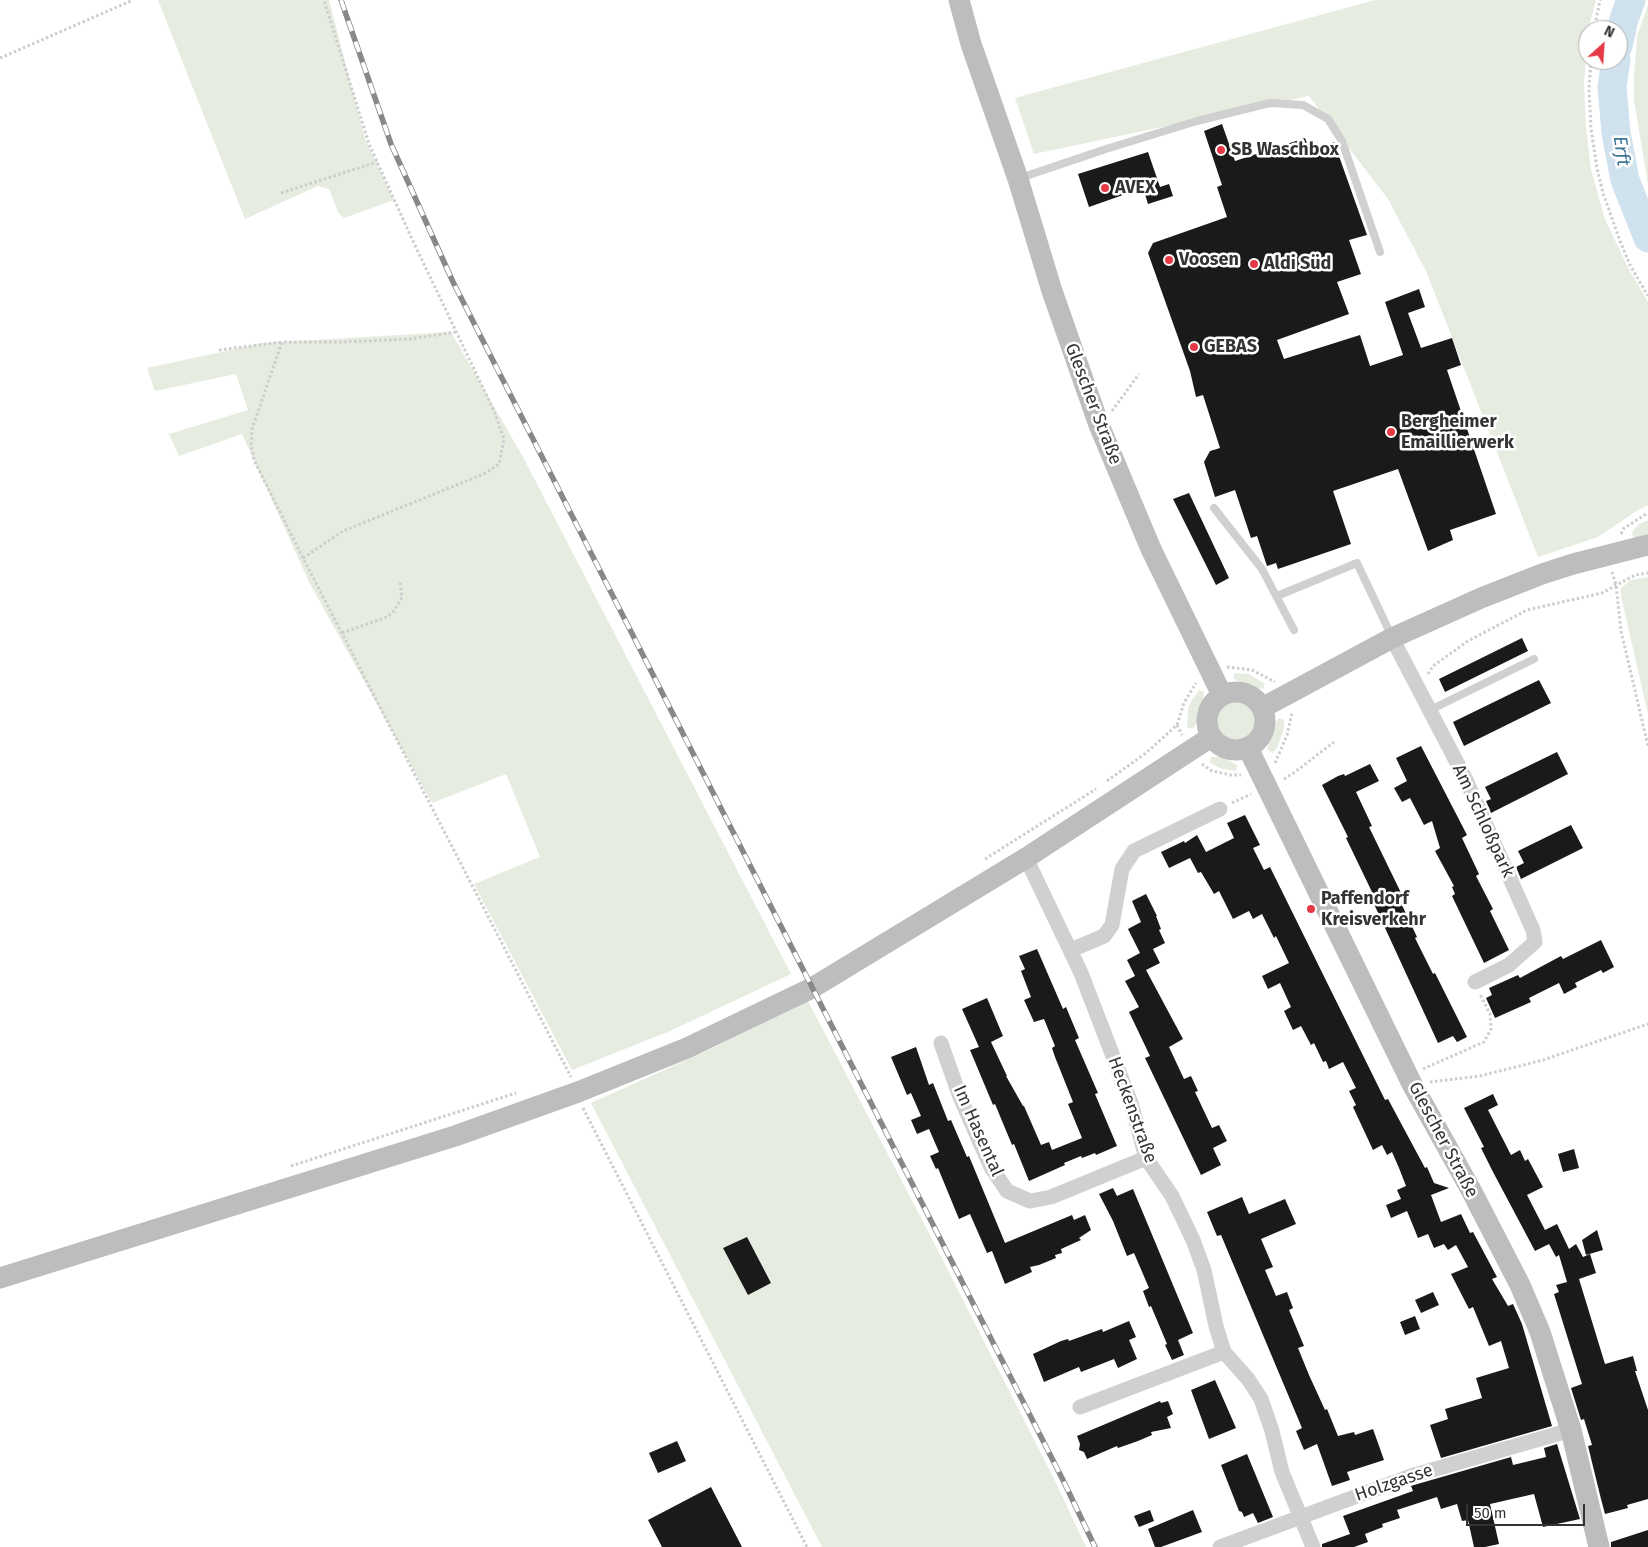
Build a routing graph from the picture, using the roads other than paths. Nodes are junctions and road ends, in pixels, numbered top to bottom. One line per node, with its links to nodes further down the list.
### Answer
1 (959, 0): 2 (main road, Glescher Straße)
2 (1018, 179): 3 (lane); 10 (main road, Glescher Straße)
3 (1380, 252)
4 (1214, 508): 6 (lane)
5 (1648, 545): 8 (main road)
6 (1277, 596): 7 (lane); 8 (lane)
7 (1294, 630)
8 (1392, 638): 11 (main road); 12 (street, Am Schloßpark)
9 (1534, 659): 12 (lane)
10 (1222, 695): 11 (main road); 13 (main road)
11 (1262, 708): 14 (main road)
12 (1430, 710): 18 (street, Am Schloßpark)
13 (1211, 737): 14 (main road); 16 (main road)
14 (1248, 748): 24 (main road, Glescher Straße)
15 (1220, 809): 17 (street)
16 (1026, 858): 17 (street, Heckenstraße); 21 (main road)
17 (1071, 950): 20 (street, Heckenstraße)
18 (1475, 982)
19 (941, 1043): 20 (street, Im Hasental)
20 (1146, 1158): 22 (street, Heckenstraße)
21 (0, 1278)
22 (1224, 1352): 23 (street); 25 (street, Heckenstraße)
23 (1080, 1407)
24 (1571, 1430): 25 (street, Holzgasse); 28 (main road, Glescher Straße)
25 (1300, 1516): 26 (street, Holzgasse); 27 (street, Heckenstraße)
26 (1220, 1547)
27 (1313, 1547)
28 (1599, 1547)

